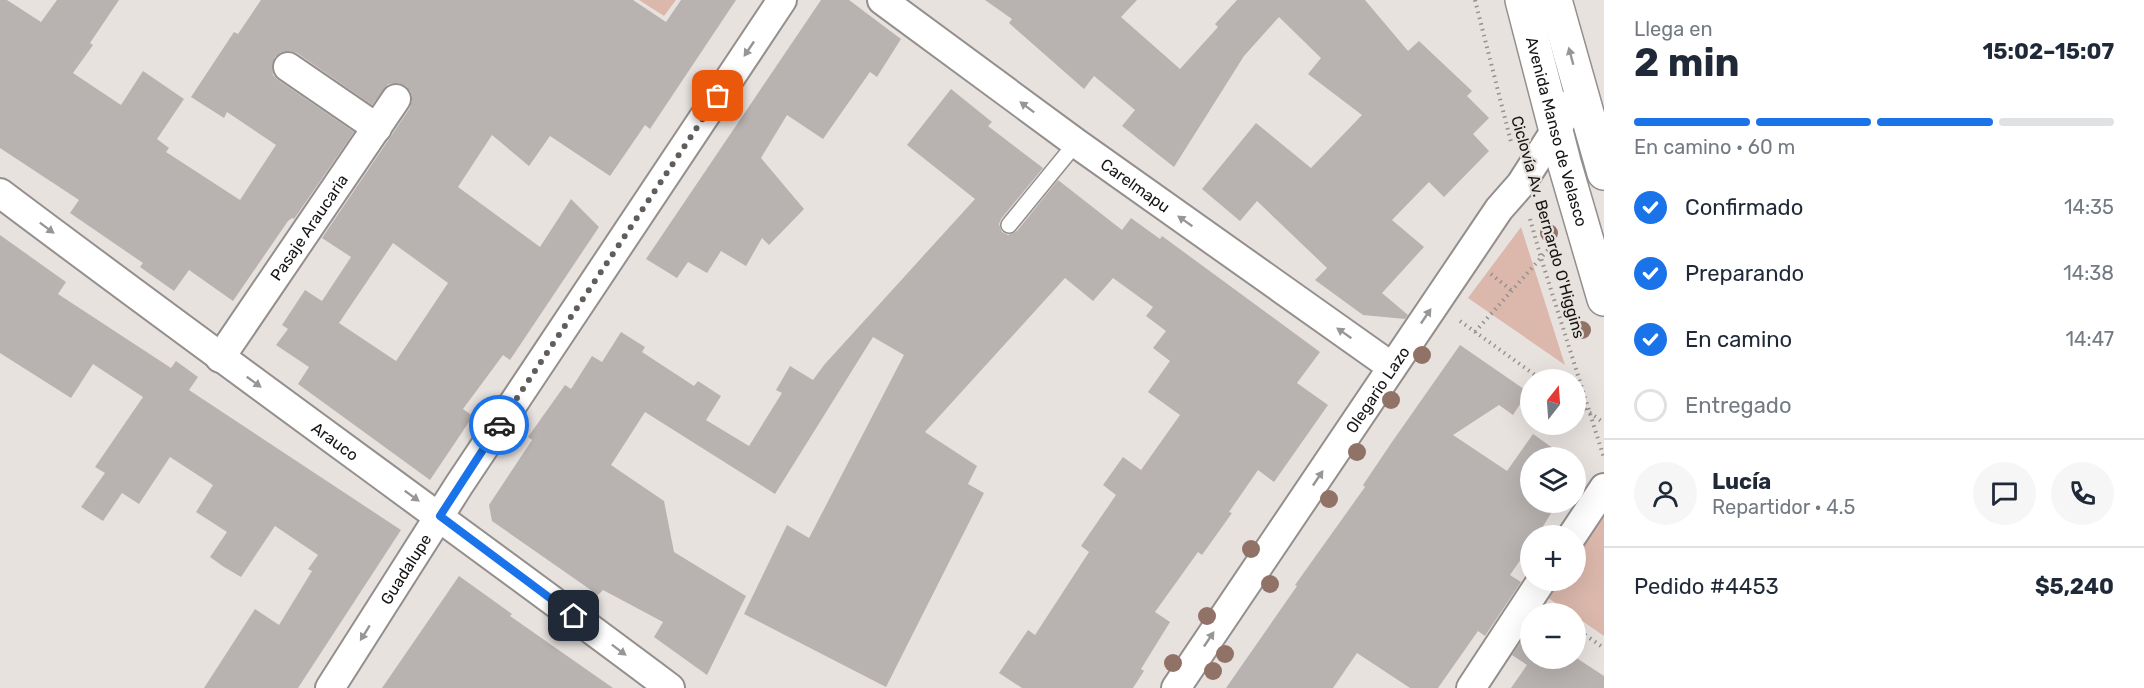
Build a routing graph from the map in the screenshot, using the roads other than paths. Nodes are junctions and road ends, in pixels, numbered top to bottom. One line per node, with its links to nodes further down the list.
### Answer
1 (782, 0): 18 (street, Guadalupe, one-way to 18)
2 (882, 0): 10 (street, Carelmapu, one-way to 2)
3 (1522, 0): 8 (main road, Avenida Manso de Velasco)
4 (1555, 0): 6 (main road, Avenida Manso de Velasco, one-way to 4)
5 (288, 67): 9 (street)
6 (1580, 92): 8 (street, Olegario Lazo); 11 (main road, Avenida Manso de Velasco)
7 (396, 99): 9 (street, Pasaje Araucaria)
8 (1556, 127): 14 (main road, Avenida Manso de Velasco); 16 (street, Olegario Lazo, one-way to 8)
9 (377, 128): 15 (street, Pasaje Araucaria)
10 (1076, 143): 13 (lane); 16 (street, Carelmapu, one-way to 10)
11 (1604, 173)
12 (0, 193): 15 (street, Arauco, one-way to 15)
13 (1009, 225)
14 (1604, 298)
15 (220, 358): 18 (street, Arauco, one-way to 18)
16 (1392, 367): 23 (street, Olegario Lazo, one-way to 16)
17 (1604, 488): 19 (street)
18 (440, 516): 21 (street, Guadalupe, one-way to 21); 22 (street, Arauco, one-way to 22)
19 (1579, 525)
20 (1535, 591): 24 (street)
21 (330, 688)
22 (670, 688)
23 (1176, 688)
24 (1471, 688)

